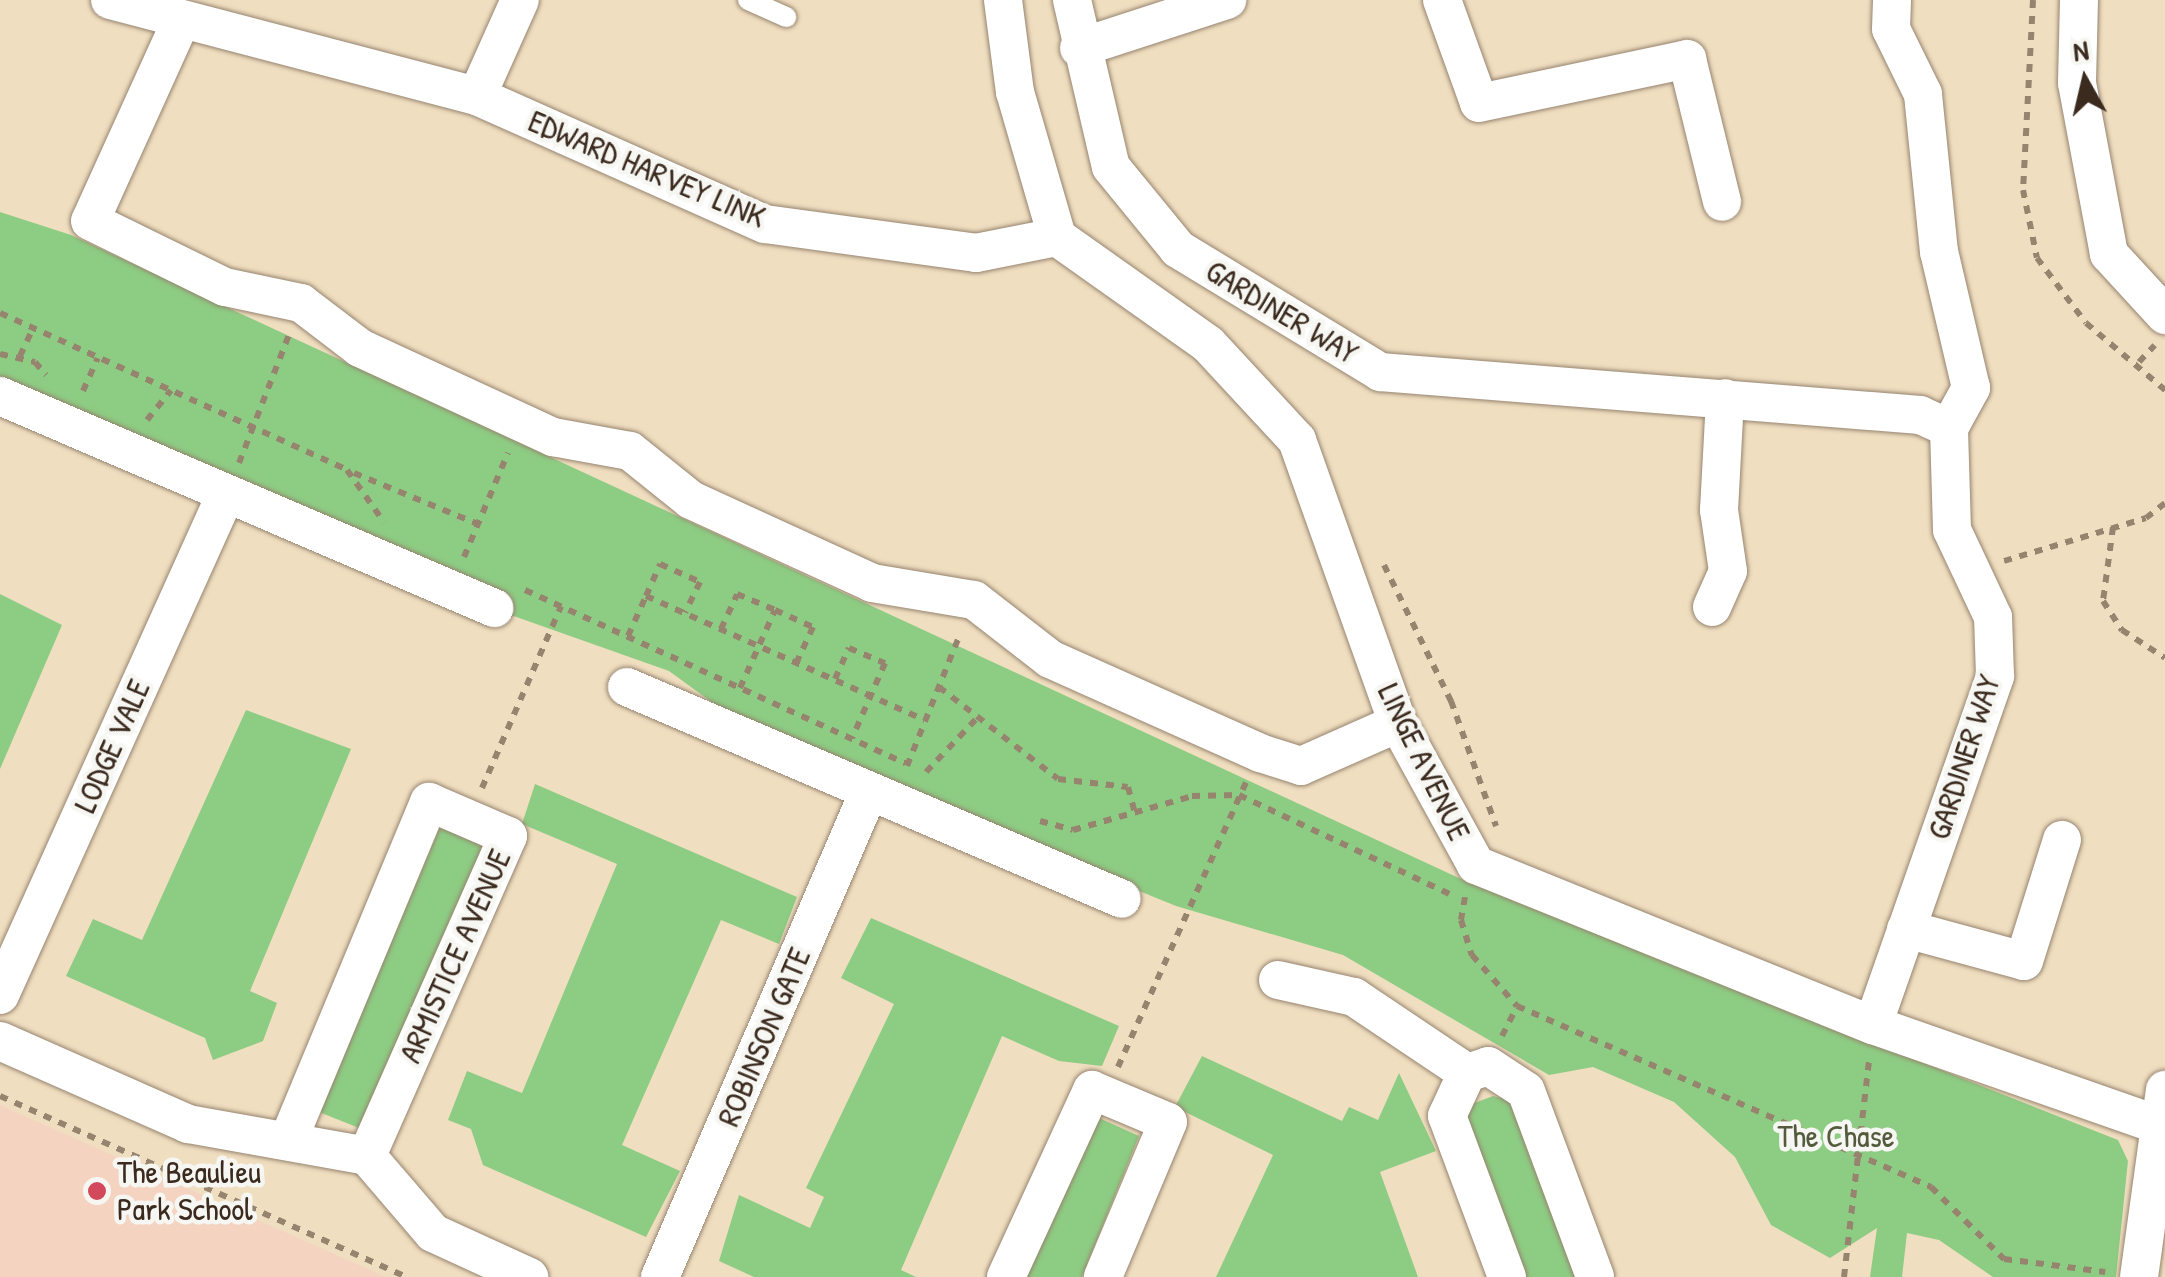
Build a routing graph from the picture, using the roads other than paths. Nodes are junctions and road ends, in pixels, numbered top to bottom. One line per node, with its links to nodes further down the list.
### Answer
1 (110, 0): 11 (street, EDWARD HARVEY LINK)
2 (520, 0): 13 (street)
3 (748, 0): 10 (lane)
4 (1002, 0): 15 (street)
5 (1072, 0): 12 (street, GARDINER WAY)
6 (1227, 0): 12 (street)
7 (1442, 0): 14 (street)
8 (1892, 0): 19 (street, GARDINER WAY)
9 (2079, 0): 16 (street)
10 (786, 17)
11 (180, 22): 13 (street, EDWARD HARVEY LINK); 24 (street)
12 (1079, 48): 18 (street, GARDINER WAY)
13 (477, 96): 15 (street, EDWARD HARVEY LINK)
14 (1722, 202)
15 (1057, 236): 24 (street, LINGE AVENUE)
16 (2165, 314)
17 (0, 396): 20 (street)
18 (1725, 398): 19 (street, GARDINER WAY); 22 (street)
19 (1949, 428): 28 (street, GARDINER WAY)
20 (225, 496): 21 (street); 30 (street, LODGE VALE)
21 (502, 596)
22 (1712, 607)
23 (627, 687): 25 (street)
24 (1398, 722): 31 (street, LINGE AVENUE)
25 (868, 796): 27 (street); 38 (street, ROBINSON GATE)
26 (2062, 840): 28 (street)
27 (1122, 899)
28 (1906, 929): 31 (street, GARDINER WAY)
29 (1278, 980): 33 (street)
30 (0, 994)
31 (1872, 1026): 34 (street, LINGE AVENUE)
32 (0, 1041): 35 (street)
33 (1468, 1073): 41 (street); 42 (street)
34 (2162, 1108): 43 (street)
35 (290, 1136): 36 (street); 36 (street, ARMISTICE AVENUE)
36 (367, 1156): 37 (street)
37 (529, 1277)
38 (660, 1277)
39 (1006, 1277): 40 (street)
40 (1103, 1277)
41 (1507, 1277)
42 (1595, 1277)
43 (2139, 1277)

